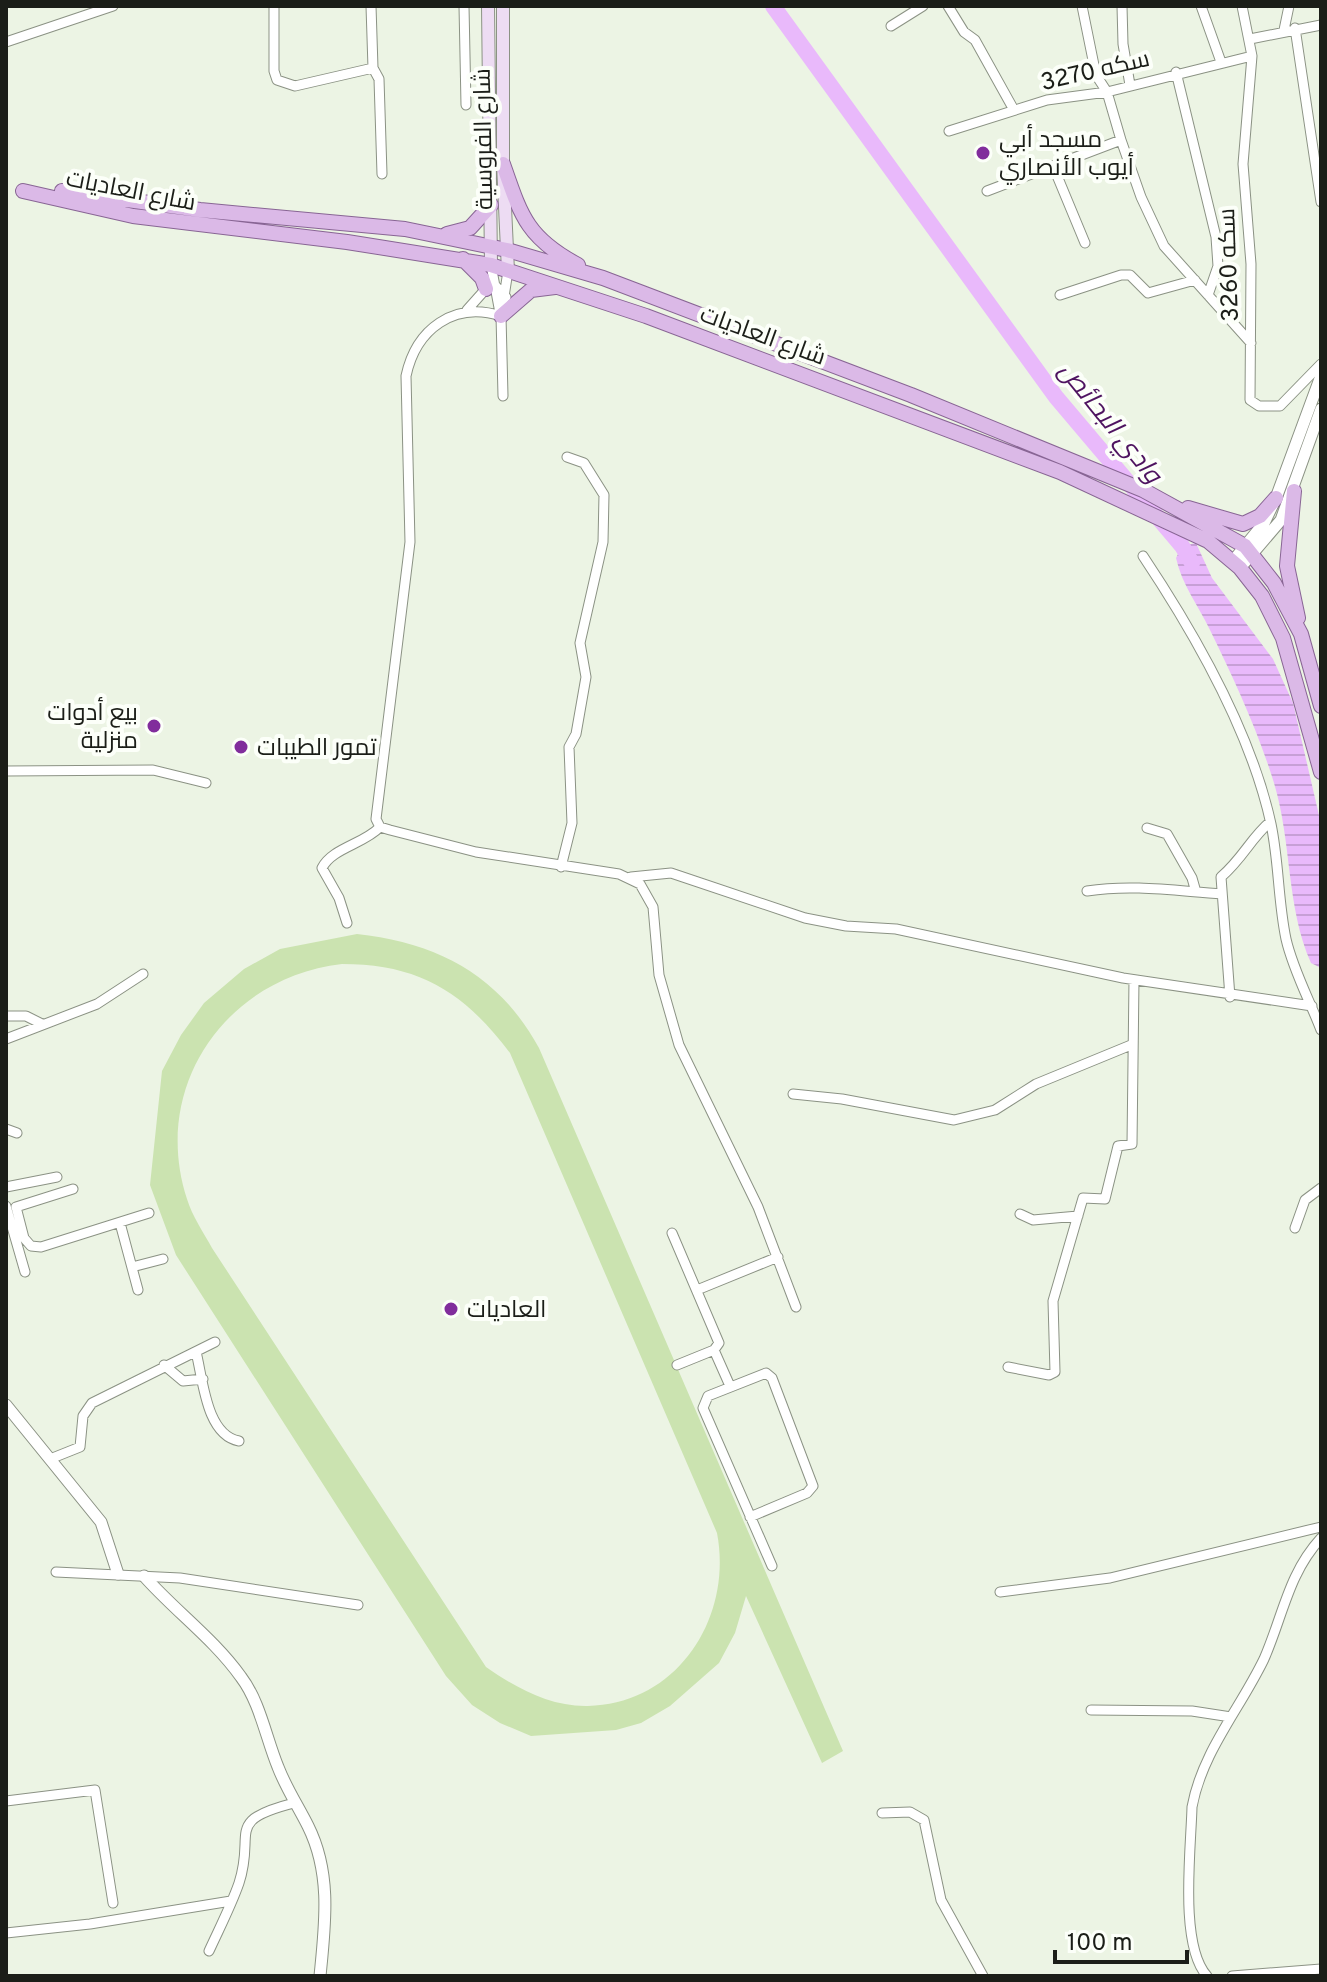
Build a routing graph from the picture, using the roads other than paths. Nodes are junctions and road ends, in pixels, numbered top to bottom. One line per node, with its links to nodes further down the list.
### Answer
1 (113, 6): 19 (street)
2 (274, 6): 22 (street)
3 (371, 6): 22 (street)
4 (464, 6): 26 (street)
5 (488, 6): 37 (main road, شارع الفروسية)
6 (503, 6): 30 (main road, شارع الفروسية)
7 (923, 6): 15 (street)
8 (948, 6): 27 (street)
9 (1082, 6): 25 (street)
10 (1122, 6): 24 (street)
11 (1201, 6): 21 (street)
12 (1242, 6): 18 (street, سكه 3260)
13 (1289, 6): 17 (street)
14 (1321, 25): 16 (street)
15 (891, 26)
16 (1295, 28): 17 (street); 36 (street)
17 (1284, 30): 18 (street)
18 (1250, 39): 20 (street, سكه 3260)
19 (6, 42)
20 (1252, 56): 21 (street, سكه 3270); 54 (street, سكه 3260)
21 (1221, 62): 23 (street, سكه 3270)
22 (373, 68): 32 (street)
23 (1176, 72): 24 (street, سكه 3270); 50 (street)
24 (1130, 85): 25 (street, سكه 3270)
25 (1107, 92): 27 (street, سكه 3270); 29 (street)
26 (466, 105)
27 (1014, 110): 28 (street, سكه 3270)
28 (949, 131)
29 (1121, 140): 31 (street); 46 (street)
30 (503, 164): 41 (main road, شارع الفروسية); 45 (main road)
31 (1053, 166): 35 (street); 39 (street)
32 (382, 174)
33 (6, 190): 34 (main road, شارع العاديات)
34 (23, 191): 38 (main road, شارع العاديات); 42 (main road, شارع العاديات)
35 (987, 191)
36 (1321, 202)
37 (491, 205): 38 (main road); 40 (main road, شارع الفروسية)
38 (443, 235): 40 (main road, شارع العاديات)
39 (1085, 243)
40 (490, 246): 41 (main road, شارع العاديات); 43 (main road, شارع الفروسية)
41 (507, 250): 44 (main road, شارع الفروسية); 45 (main road, شارع العاديات)
42 (462, 259): 43 (main road, شارع العاديات); 47 (main road)
43 (491, 265): 44 (main road, شارع العاديات); 47 (street)
44 (508, 271): 48 (main road, شارع العاديات); 51 (street)
45 (603, 278): 62 (main road, شارع العاديات)
46 (1195, 280): 49 (street); 50 (street)
47 (489, 285): 51 (street); 52 (street); 53 (street)
48 (564, 287): 53 (main road); 65 (main road, شارع العاديات)
49 (1060, 295)
50 (1208, 295): 54 (street)
51 (506, 297): 53 (street)
52 (467, 310): 53 (street); 72 (street)
53 (501, 316): 57 (street)
54 (1251, 343): 55 (street, سكه 3260)
55 (1321, 364)
56 (1321, 376): 61 (street)
57 (503, 396)
58 (1321, 409): 60 (street)
59 (567, 457): 74 (street)
60 (1294, 491): 63 (street); 66 (main road)
61 (1276, 498): 62 (main road); 63 (street)
62 (1174, 506): 63 (main road, شارع العاديات)
63 (1249, 550): 65 (street); 66 (main road, شارع العاديات)
64 (1143, 556): 71 (street)
65 (1236, 564): 69 (main road, شارع العاديات)
66 (1301, 634): 67 (main road, شارع العاديات)
67 (1321, 706)
68 (6, 771): 70 (street)
69 (1321, 772)
70 (206, 783)
71 (1270, 822): 78 (street); 83 (street)
72 (380, 827): 74 (street); 79 (street)
73 (1147, 828): 77 (street)
74 (561, 867): 75 (street)
75 (631, 877): 81 (street); 103 (street)
76 (1087, 891): 77 (street)
77 (1196, 892): 78 (street)
78 (1222, 894): 82 (street)
79 (347, 923)
80 (143, 974): 85 (street)
81 (1134, 980): 82 (street); 88 (street)
82 (1230, 997): 83 (street)
83 (1312, 1006): 86 (street)
84 (6, 1016): 85 (street)
85 (42, 1024): 87 (street)
86 (1321, 1030)
87 (6, 1039)
88 (1131, 1045): 89 (street); 99 (street)
89 (793, 1094)
90 (6, 1129): 91 (street)
91 (17, 1133)
92 (57, 1177): 93 (street)
93 (6, 1187)
94 (1321, 1188): 101 (street)
95 (73, 1189): 100 (street)
96 (6, 1206): 106 (street)
97 (149, 1213): 100 (street)
98 (1020, 1214): 99 (street)
99 (1078, 1216): 115 (street)
100 (120, 1223): 105 (street)
101 (1295, 1228)
102 (672, 1233): 108 (street)
103 (778, 1257): 108 (street); 109 (street)
104 (163, 1259): 105 (street)
105 (132, 1267): 107 (street)
106 (25, 1272)
107 (138, 1290)
108 (697, 1290): 111 (street)
109 (796, 1307)
110 (215, 1342): 112 (street)
111 (714, 1350): 114 (street); 117 (street)
112 (196, 1352): 113 (street); 116 (street)
113 (164, 1365): 116 (street); 120 (street)
114 (677, 1365)
115 (1008, 1367)
116 (203, 1379): 119 (street)
117 (730, 1386): 121 (street); 121 (street)
118 (6, 1405): 120 (street)
119 (239, 1441)
120 (50, 1459): 126 (street)
121 (750, 1517): 124 (street)
122 (1321, 1527): 128 (street)
123 (1321, 1538): 131 (street)
124 (772, 1566)
125 (56, 1572): 126 (street)
126 (118, 1574): 127 (street)
127 (144, 1576): 129 (street); 133 (street)
128 (1000, 1592)
129 (358, 1605)
130 (1091, 1710): 131 (street)
131 (1231, 1717): 142 (street)
132 (6, 1801): 136 (street)
133 (294, 1803): 135 (street); 140 (street)
134 (882, 1813): 141 (street)
135 (231, 1901): 137 (street); 138 (street)
136 (113, 1903)
137 (6, 1933)
138 (209, 1951)
139 (1321, 1969): 143 (street)
140 (320, 1976)
141 (983, 1976)
142 (1207, 1976)
143 (1232, 1976)

